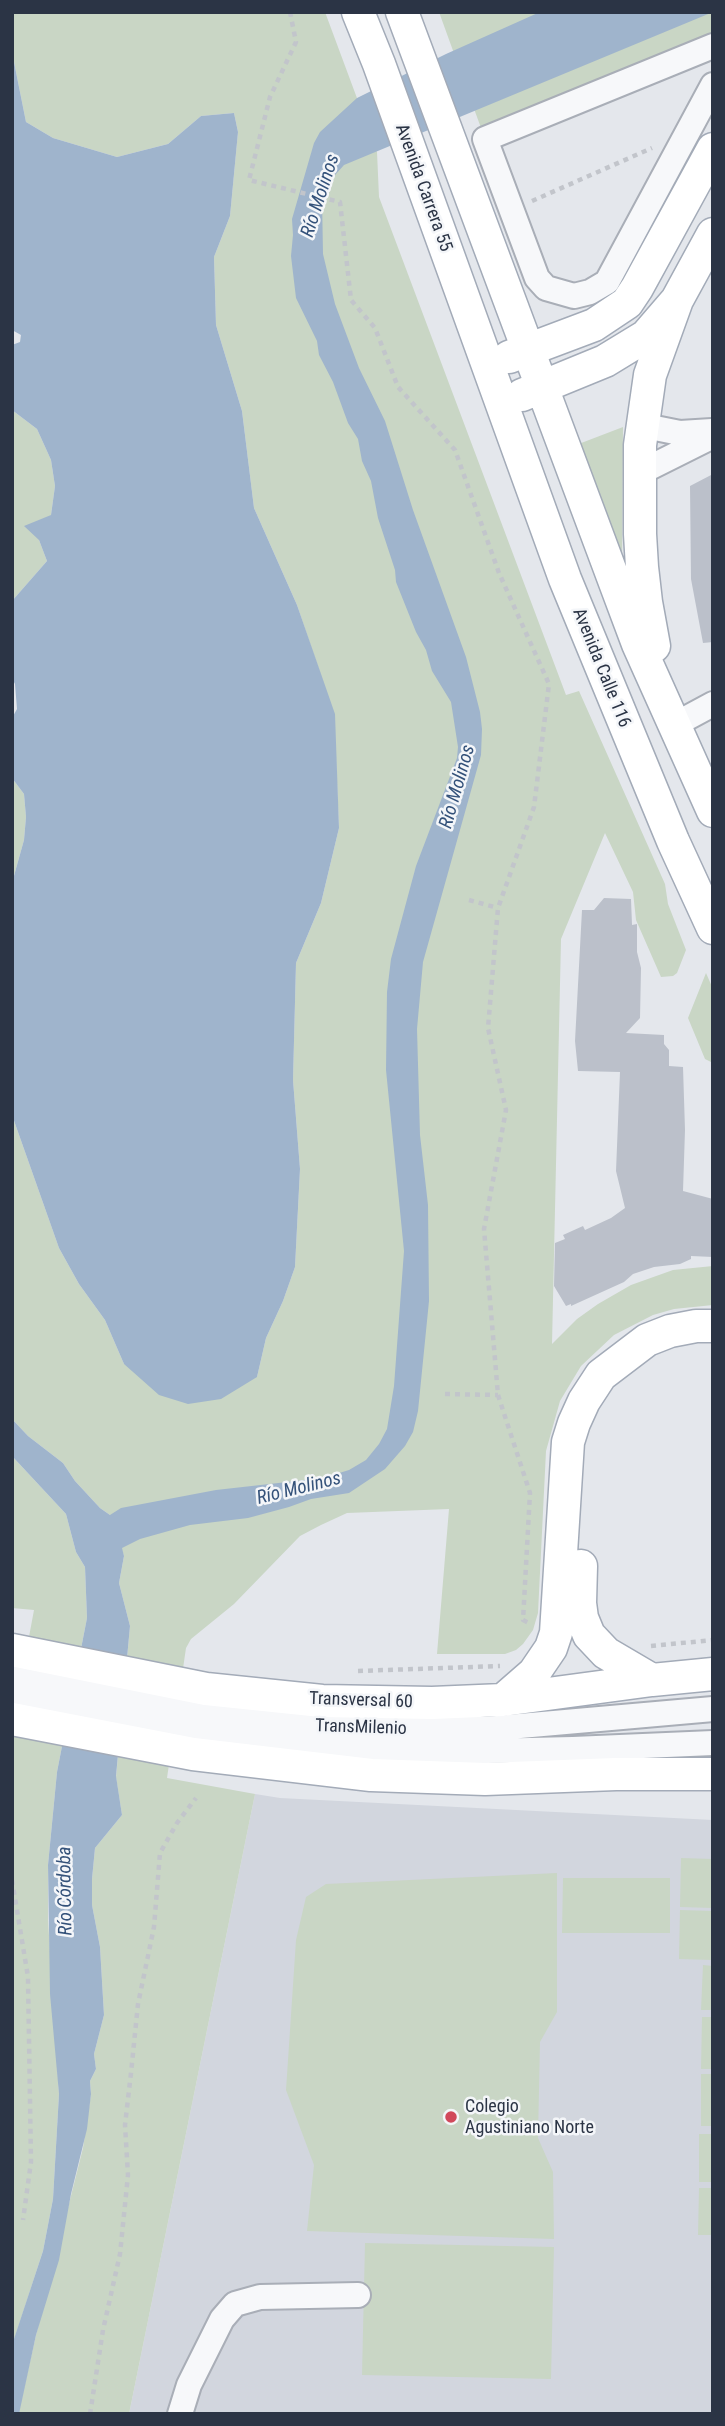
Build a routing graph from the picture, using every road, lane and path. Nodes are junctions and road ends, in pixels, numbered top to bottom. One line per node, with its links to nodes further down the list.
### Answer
1 (290, 12): 22 (path)
2 (358, 12): 11 (main road, Avenida Carrera 55)
3 (402, 12): 10 (main road)
4 (713, 46): 7 (street)
5 (713, 85): 6 (street)
6 (700, 140): 7 (path); 7 (street); 10 (main road)
7 (512, 209)
8 (713, 234): 9 (main road)
9 (677, 300): 12 (main road); 14 (main road)
10 (527, 350): 11 (main road); 12 (main road)
11 (486, 365): 13 (main road, Avenida Calle 116)
12 (541, 387): 13 (main road); 19 (main road)
13 (500, 404): 23 (main road, Avenida Calle 116)
14 (642, 422): 15 (street); 17 (main road)
15 (713, 431)
16 (713, 436): 17 (street)
17 (639, 473): 19 (main road)
18 (713, 704): 19 (street)
19 (674, 726): 20 (main road)
20 (713, 811)
21 (469, 900): 22 (path)
22 (498, 908): 27 (path)
23 (713, 928)
24 (713, 1326): 37 (main road)
25 (713, 1346): 30 (main road)
26 (445, 1394): 27 (path)
27 (498, 1395): 28 (path)
28 (523, 1619)
29 (713, 1640): 30 (path)
30 (606, 1653): 35 (main road)
31 (13, 1659): 40 (main road, Transversal 60)
32 (500, 1666): 33 (path)
33 (351, 1671)
34 (713, 1674): 35 (main road, Transversal 60)
35 (652, 1680): 37 (main road, Transversal 60)
36 (12, 1695): 40 (street, TransMilenio)
37 (503, 1700): 40 (main road, Transversal 60)
38 (713, 1709): 40 (street, TransMilenio)
39 (12, 1720): 40 (main road, Transversal 60)
40 (199, 1721): 41 (street, TransMilenio); 42 (main road, Transversal 60)
41 (713, 1743)
42 (713, 1774)
43 (195, 1798): 47 (path)
44 (12, 1880): 45 (path)
45 (23, 2220)
46 (358, 2295): 48 (street)
47 (90, 2414)
48 (180, 2414)

